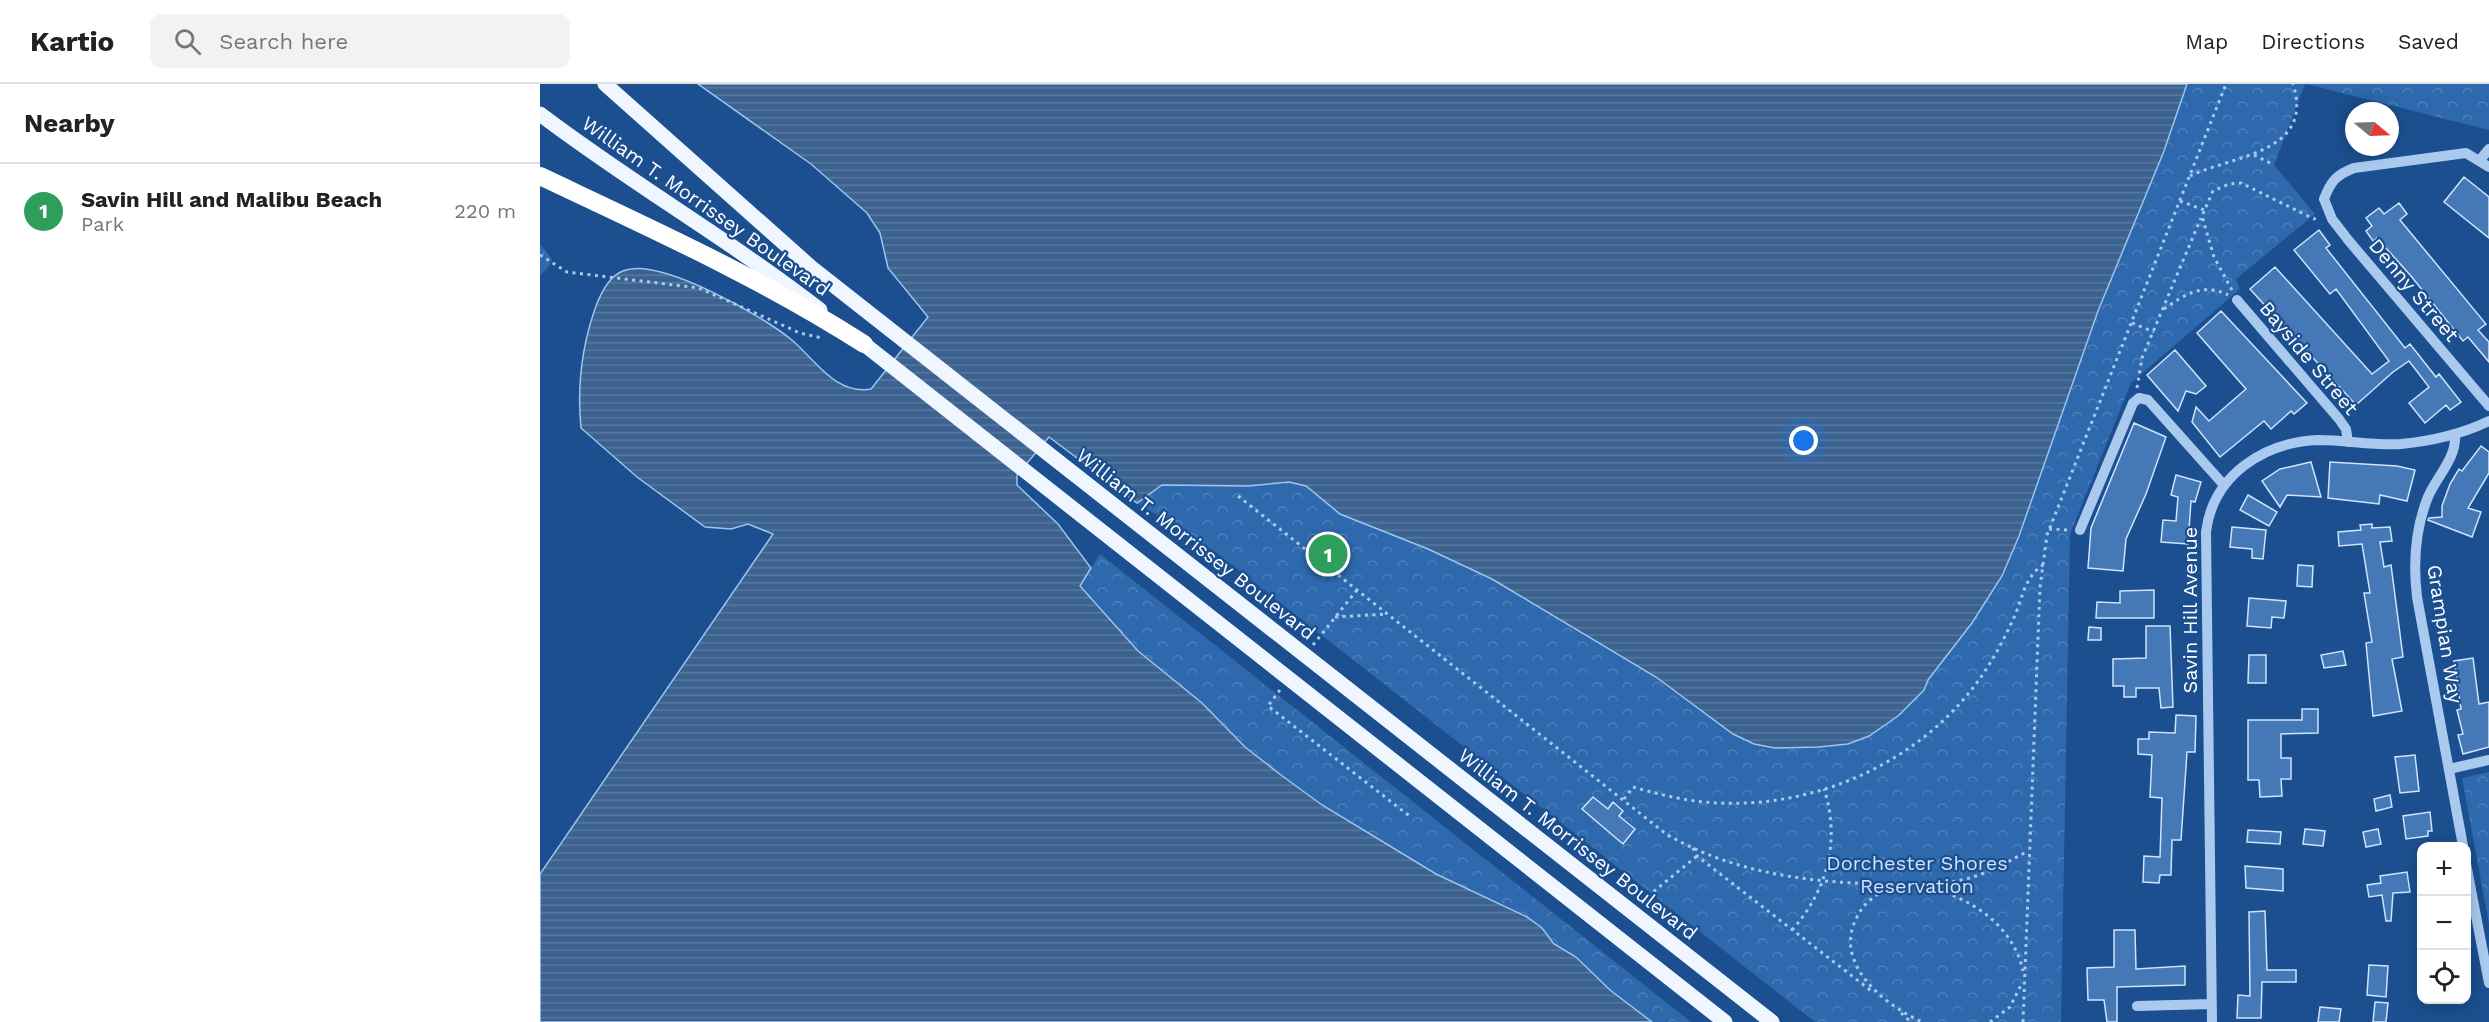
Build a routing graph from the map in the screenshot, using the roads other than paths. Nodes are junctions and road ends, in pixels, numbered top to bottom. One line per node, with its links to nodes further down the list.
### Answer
1 (605, 84): 22 (main road, William T. Morrissey Boulevard)
2 (540, 114): 7 (main road, William T. Morrissey Boulevard)
3 (2489, 149): 4 (street)
4 (2484, 163): 8 (street, Denny Street)
5 (540, 176): 7 (highway)
6 (2237, 300): 11 (street, Bayside Street)
7 (864, 344): 21 (main road, William T. Morrissey Boulevard)
8 (2489, 406)
9 (2489, 421): 10 (street, Savin Hill Avenue)
10 (2455, 434): 11 (street, Savin Hill Avenue); 15 (street, Grampian Way)
11 (2348, 442): 12 (street, Savin Hill Avenue)
12 (2223, 484): 13 (street); 19 (street, Savin Hill Avenue)
13 (2080, 530)
14 (2489, 760): 15 (street)
15 (2449, 769): 16 (street, Grampian Way)
16 (2462, 842)
17 (2471, 890): 18 (street)
18 (2489, 983)
19 (2211, 1004): 20 (street); 23 (street, Savin Hill Avenue)
20 (2137, 1006)
21 (1725, 1022)
22 (1772, 1022)
23 (2212, 1022)

